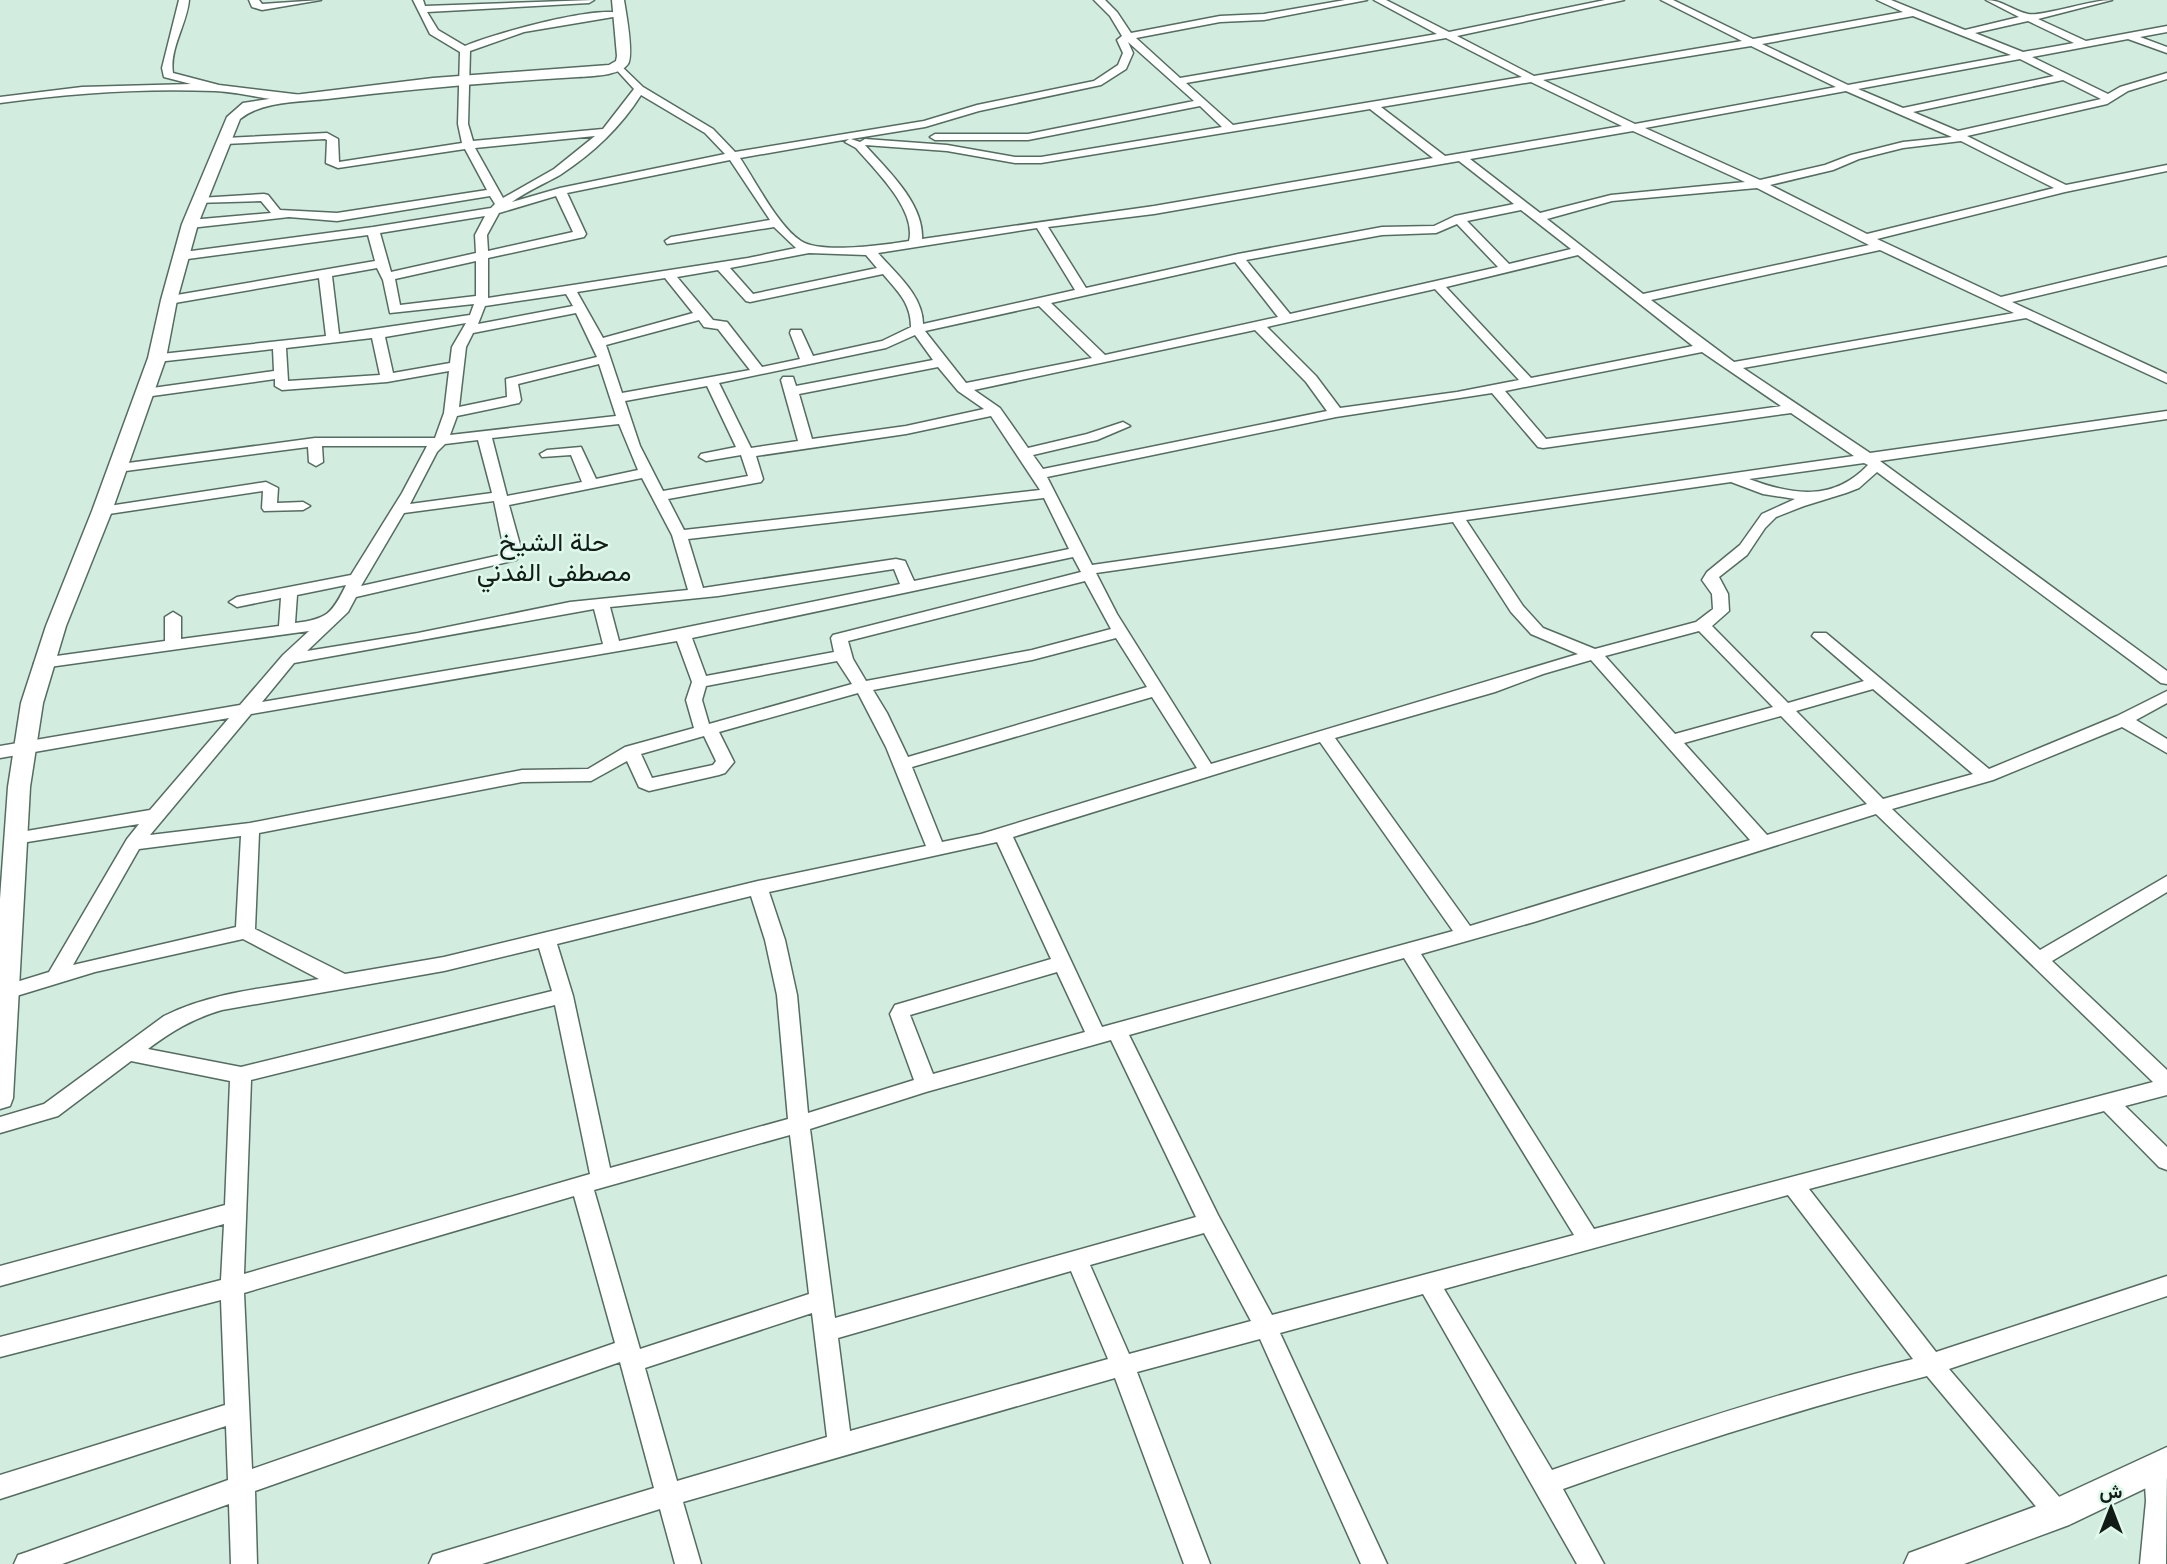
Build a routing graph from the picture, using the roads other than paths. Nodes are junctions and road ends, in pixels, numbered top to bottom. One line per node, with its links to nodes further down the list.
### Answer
1 (184, 0): 38 (street)
2 (254, 0): 3 (street)
3 (316, 0)
4 (589, 0): 15 (street)
5 (618, 0): 18 (street)
6 (1100, 0): 24 (street)
7 (1362, 0): 24 (street)
8 (1379, 0): 22 (street)
9 (1619, 0): 22 (street)
10 (1666, 0): 26 (street)
11 (1907, 0): 14 (street)
12 (1991, 0): 19 (street)
13 (2107, 0): 19 (street)
14 (1886, 2): 17 (street)
15 (491, 3): 16 (street); 23 (street)
16 (419, 5): 28 (street)
17 (1912, 13): 21 (street); 26 (street)
18 (620, 15): 23 (street); 31 (street)
19 (2026, 17): 21 (street); 27 (street)
20 (2167, 29): 25 (street)
21 (1962, 33): 30 (street)
22 (1448, 35): 34 (street); 36 (street)
23 (493, 37): 28 (street)
24 (1128, 37): 36 (street); 50 (street)
25 (2128, 37): 27 (street); 29 (street)
26 (1751, 43): 34 (street); 37 (street)
27 (2086, 45): 30 (street)
28 (465, 50): 33 (street)
29 (2167, 50)
30 (2018, 54): 32 (street); 37 (street)
31 (618, 66): 33 (street); 39 (street)
32 (2063, 78): 42 (street); 45 (street)
33 (464, 79): 40 (street); 53 (street)
34 (1531, 79): 44 (street); 47 (street)
35 (2163, 80): 42 (street)
36 (1177, 82): 43 (street)
37 (1846, 87): 45 (street); 47 (street)
38 (219, 88): 40 (street); 41 (street)
39 (639, 89): 48 (street); 54 (street)
40 (302, 98): 52 (street)
41 (0, 100)
42 (2110, 100): 49 (street)
43 (1201, 103): 46 (street); 51 (street)
44 (1372, 105): 46 (street); 56 (street)
45 (1905, 111): 49 (street)
46 (1229, 127): 51 (street)
47 (1633, 127): 55 (street); 58 (street)
48 (605, 132): 53 (street); 62 (street)
49 (1957, 135): 58 (street); 59 (street)
50 (833, 140): 51 (street); 54 (street)
51 (853, 140): 73 (street)
52 (225, 141): 53 (street); 61 (street)
53 (468, 145): 62 (street)
54 (733, 156): 60 (street); 68 (street)
55 (1460, 156): 56 (street); 63 (street)
56 (1441, 159): 69 (street)
57 (2167, 168): 59 (street)
58 (1759, 184): 65 (street); 71 (street)
59 (2065, 189): 71 (street)
60 (560, 191): 62 (street); 79 (street)
61 (199, 201): 64 (street); 67 (street)
62 (496, 202): 64 (street); 70 (street); 79 (street)
63 (1522, 206): 65 (street); 66 (street)
64 (285, 215): 67 (street)
65 (1537, 218): 77 (street)
66 (1459, 219): 80 (street); 84 (street)
67 (190, 223): 78 (street)
68 (776, 223): 72 (street); 75 (street)
69 (1042, 226): 73 (street); 91 (street)
70 (373, 231): 78 (street); 82 (street)
71 (1866, 238): 74 (street)
72 (671, 242)
73 (911, 246): 76 (street)
74 (1881, 246): 92 (street); 96 (street)
75 (809, 249): 76 (street); 83 (street)
76 (869, 251): 85 (street)
77 (1580, 251): 84 (street); 92 (street)
78 (180, 256): 93 (street)
79 (482, 257): 88 (street); 94 (street)
80 (1238, 258): 91 (street); 101 (street)
81 (2167, 261): 96 (street)
82 (383, 263): 86 (street); 88 (street)
83 (721, 266): 85 (street); 87 (street)
84 (1507, 269): 89 (street)
85 (886, 270): 103 (street)
86 (325, 272): 93 (street); 107 (street)
87 (668, 274): 90 (street); 99 (street)
88 (389, 277): 94 (street)
89 (1438, 285): 101 (street); 126 (street)
90 (570, 290): 94 (street); 97 (street)
91 (1082, 291): 95 (street)
92 (1641, 298): 110 (street)
93 (169, 299): 111 (street)
94 (482, 301): 100 (street)
95 (1041, 301): 103 (street); 113 (street)
96 (2001, 301): 98 (street)
97 (579, 309): 104 (street); 108 (street)
98 (2027, 314): 118 (street); 120 (street)
99 (701, 315): 108 (street); 121 (street)
100 (475, 318): 104 (street); 106 (street)
101 (1286, 318): 102 (street)
102 (1258, 325): 113 (street); 135 (street)
103 (917, 329): 114 (street); 115 (street)
104 (467, 330): 117 (street)
105 (796, 333): 114 (street)
106 (377, 334): 107 (street); 123 (street)
107 (333, 339): 109 (street)
108 (599, 344): 112 (street)
109 (279, 345): 111 (street); 122 (street)
110 (1704, 348): 118 (street); 126 (street)
111 (157, 358): 130 (street)
112 (605, 359): 131 (street); 134 (street)
113 (1102, 360): 127 (street)
114 (808, 361): 119 (street)
115 (940, 362): 127 (street); 129 (street)
116 (2167, 365): 120 (street)
117 (457, 366): 123 (street); 134 (street)
118 (1733, 366): 132 (street)
119 (783, 367): 121 (street); 129 (street)
120 (2149, 370): 124 (street)
121 (759, 372): 125 (street)
122 (280, 374): 123 (street); 130 (street)
123 (387, 378)
124 (2167, 379)
125 (712, 382): 131 (street); 143 (street)
126 (1529, 383): 128 (street)
127 (963, 388): 133 (street)
128 (1496, 389): 132 (street); 135 (street)
129 (792, 391): 142 (street)
130 (145, 393): 149 (street)
131 (618, 398): 137 (street)
132 (1794, 408): 148 (street)
133 (995, 411): 142 (street); 144 (street)
134 (451, 413): 140 (street)
135 (1336, 413): 151 (street)
136 (2167, 415): 148 (street)
137 (624, 419): 139 (street); 150 (street)
138 (1123, 426): 144 (street)
139 (484, 435): 140 (street); 157 (street)
140 (439, 441): 141 (street); 159 (street)
141 (315, 442): 147 (street); 149 (street)
142 (806, 444): 143 (street)
143 (746, 452): 146 (street); 155 (street)
144 (1025, 453): 151 (street)
145 (547, 454): 153 (street)
146 (706, 457)
147 (316, 462)
148 (1872, 462): 152 (street); 156 (street); 185 (street)
149 (118, 468): 160 (street)
150 (647, 473): 153 (street); 155 (street)
151 (1039, 474): 154 (street)
152 (1734, 479): 156 (street); 161 (street)
153 (591, 485): 157 (street)
154 (1048, 493): 162 (street); 163 (street)
155 (659, 496): 162 (street)
156 (1816, 498): 174 (street)
157 (500, 499): 159 (street); 165 (street)
158 (303, 506): 160 (street)
159 (398, 509): 165 (street)
160 (102, 511): 184 (street)
161 (1458, 519): 164 (street); 182 (street)
162 (679, 535): 167 (street)
163 (1079, 551): 164 (street); 166 (street)
164 (1088, 572): 172 (street); 176 (street)
165 (355, 586): 168 (street); 173 (street)
166 (901, 590): 167 (street); 172 (street); 177 (street)
167 (697, 592): 170 (street)
168 (289, 594): 169 (street); 175 (street)
169 (237, 602)
170 (601, 604): 180 (street); 183 (street)
171 (173, 617): 179 (street)
172 (909, 619): 181 (street)
173 (326, 624): 175 (street); 183 (street)
174 (1702, 625): 182 (street); 192 (street)
175 (287, 628): 179 (street)
176 (1119, 632): 188 (street); 189 (street)
177 (683, 635): 180 (street); 186 (street)
178 (1819, 636): 187 (street)
179 (173, 643): 184 (street)
180 (612, 647): 191 (street)
181 (842, 655): 186 (street); 188 (street)
182 (1595, 655): 195 (street); 196 (street)
183 (289, 659): 191 (street)
184 (42, 663): 198 (street)
185 (2167, 679)
186 (700, 682): 194 (street)
187 (1876, 683): 192 (street); 203 (street)
188 (860, 687): 194 (street); 201 (street)
189 (1156, 690): 201 (street); 202 (street)
190 (2167, 696): 193 (street)
191 (244, 710): 198 (street); 205 (street)
192 (1783, 710): 196 (street); 204 (street)
193 (2123, 720): 197 (street); 203 (street)
194 (706, 729): 199 (street); 199 (street)
195 (1324, 735): 202 (street); 215 (street)
196 (1672, 741): 210 (street)
197 (2167, 747)
198 (23, 749): 200 (street); 208 (street)
199 (631, 751): 206 (street)
200 (0, 752)
201 (904, 764): 211 (street)
202 (1207, 771): 207 (street)
203 (1987, 776): 204 (street)
204 (1880, 807): 210 (street); 218 (street)
205 (156, 815): 208 (street); 209 (street)
206 (250, 829): 209 (street); 214 (street)
207 (1003, 834): 211 (street); 219 (street)
208 (15, 838): 222 (street)
209 (133, 843): 220 (street)
210 (1763, 843): 215 (street)
211 (936, 849): 213 (street)
212 (2167, 883): 218 (street)
213 (758, 888): 216 (street); 231 (street)
214 (245, 932): 220 (street); 221 (street)
215 (1466, 933): 217 (street)
216 (547, 940): 221 (street); 223 (street)
217 (1408, 949): 224 (street); 238 (street)
218 (2038, 960): 228 (street)
219 (1063, 963): 224 (street); 227 (street)
220 (57, 975): 222 (street)
221 (345, 983): 225 (street)
222 (3, 993): 229 (street)
223 (563, 996): 226 (street); 234 (street)
224 (1107, 1034): 227 (street); 237 (street)
225 (128, 1054): 226 (street); 232 (street)
226 (241, 1075): 236 (street)
227 (926, 1084): 231 (street)
228 (2167, 1085): 230 (street)
229 (0, 1098)
230 (2108, 1101): 233 (street); 235 (street)
231 (799, 1124): 234 (street); 244 (street)
232 (0, 1125)
233 (2167, 1161)
234 (592, 1182): 243 (street); 248 (street)
235 (1791, 1184): 238 (street); 249 (street)
236 (233, 1212): 240 (street); 243 (street)
237 (1210, 1222): 239 (street); 245 (street)
238 (1589, 1240): 241 (street)
239 (1077, 1260): 246 (street); 250 (street)
240 (0, 1276)
241 (1428, 1283): 245 (street); 254 (street)
242 (2167, 1286): 249 (street)
243 (232, 1287): 247 (street); 251 (street)
244 (822, 1300): 246 (street); 248 (street)
245 (1266, 1327): 250 (street); 264 (street)
246 (825, 1331): 252 (street)
247 (0, 1347)
248 (629, 1356): 256 (street); 257 (street)
249 (1929, 1364): 254 (street); 258 (street)
250 (1122, 1365): 252 (street); 263 (street)
251 (237, 1412): 255 (street); 256 (street)
252 (840, 1446): 257 (street)
253 (2162, 1466): 258 (street); 267 (street)
254 (1546, 1483): 265 (street)
255 (0, 1487)
256 (240, 1487): 259 (street); 260 (street)
257 (667, 1493): 261 (street); 262 (street)
258 (2059, 1514): 266 (street)
259 (27, 1564)
260 (244, 1564)
261 (442, 1564)
262 (688, 1564)
263 (1197, 1564)
264 (1374, 1564)
265 (1591, 1564)
266 (1921, 1564)
267 (2153, 1564)

